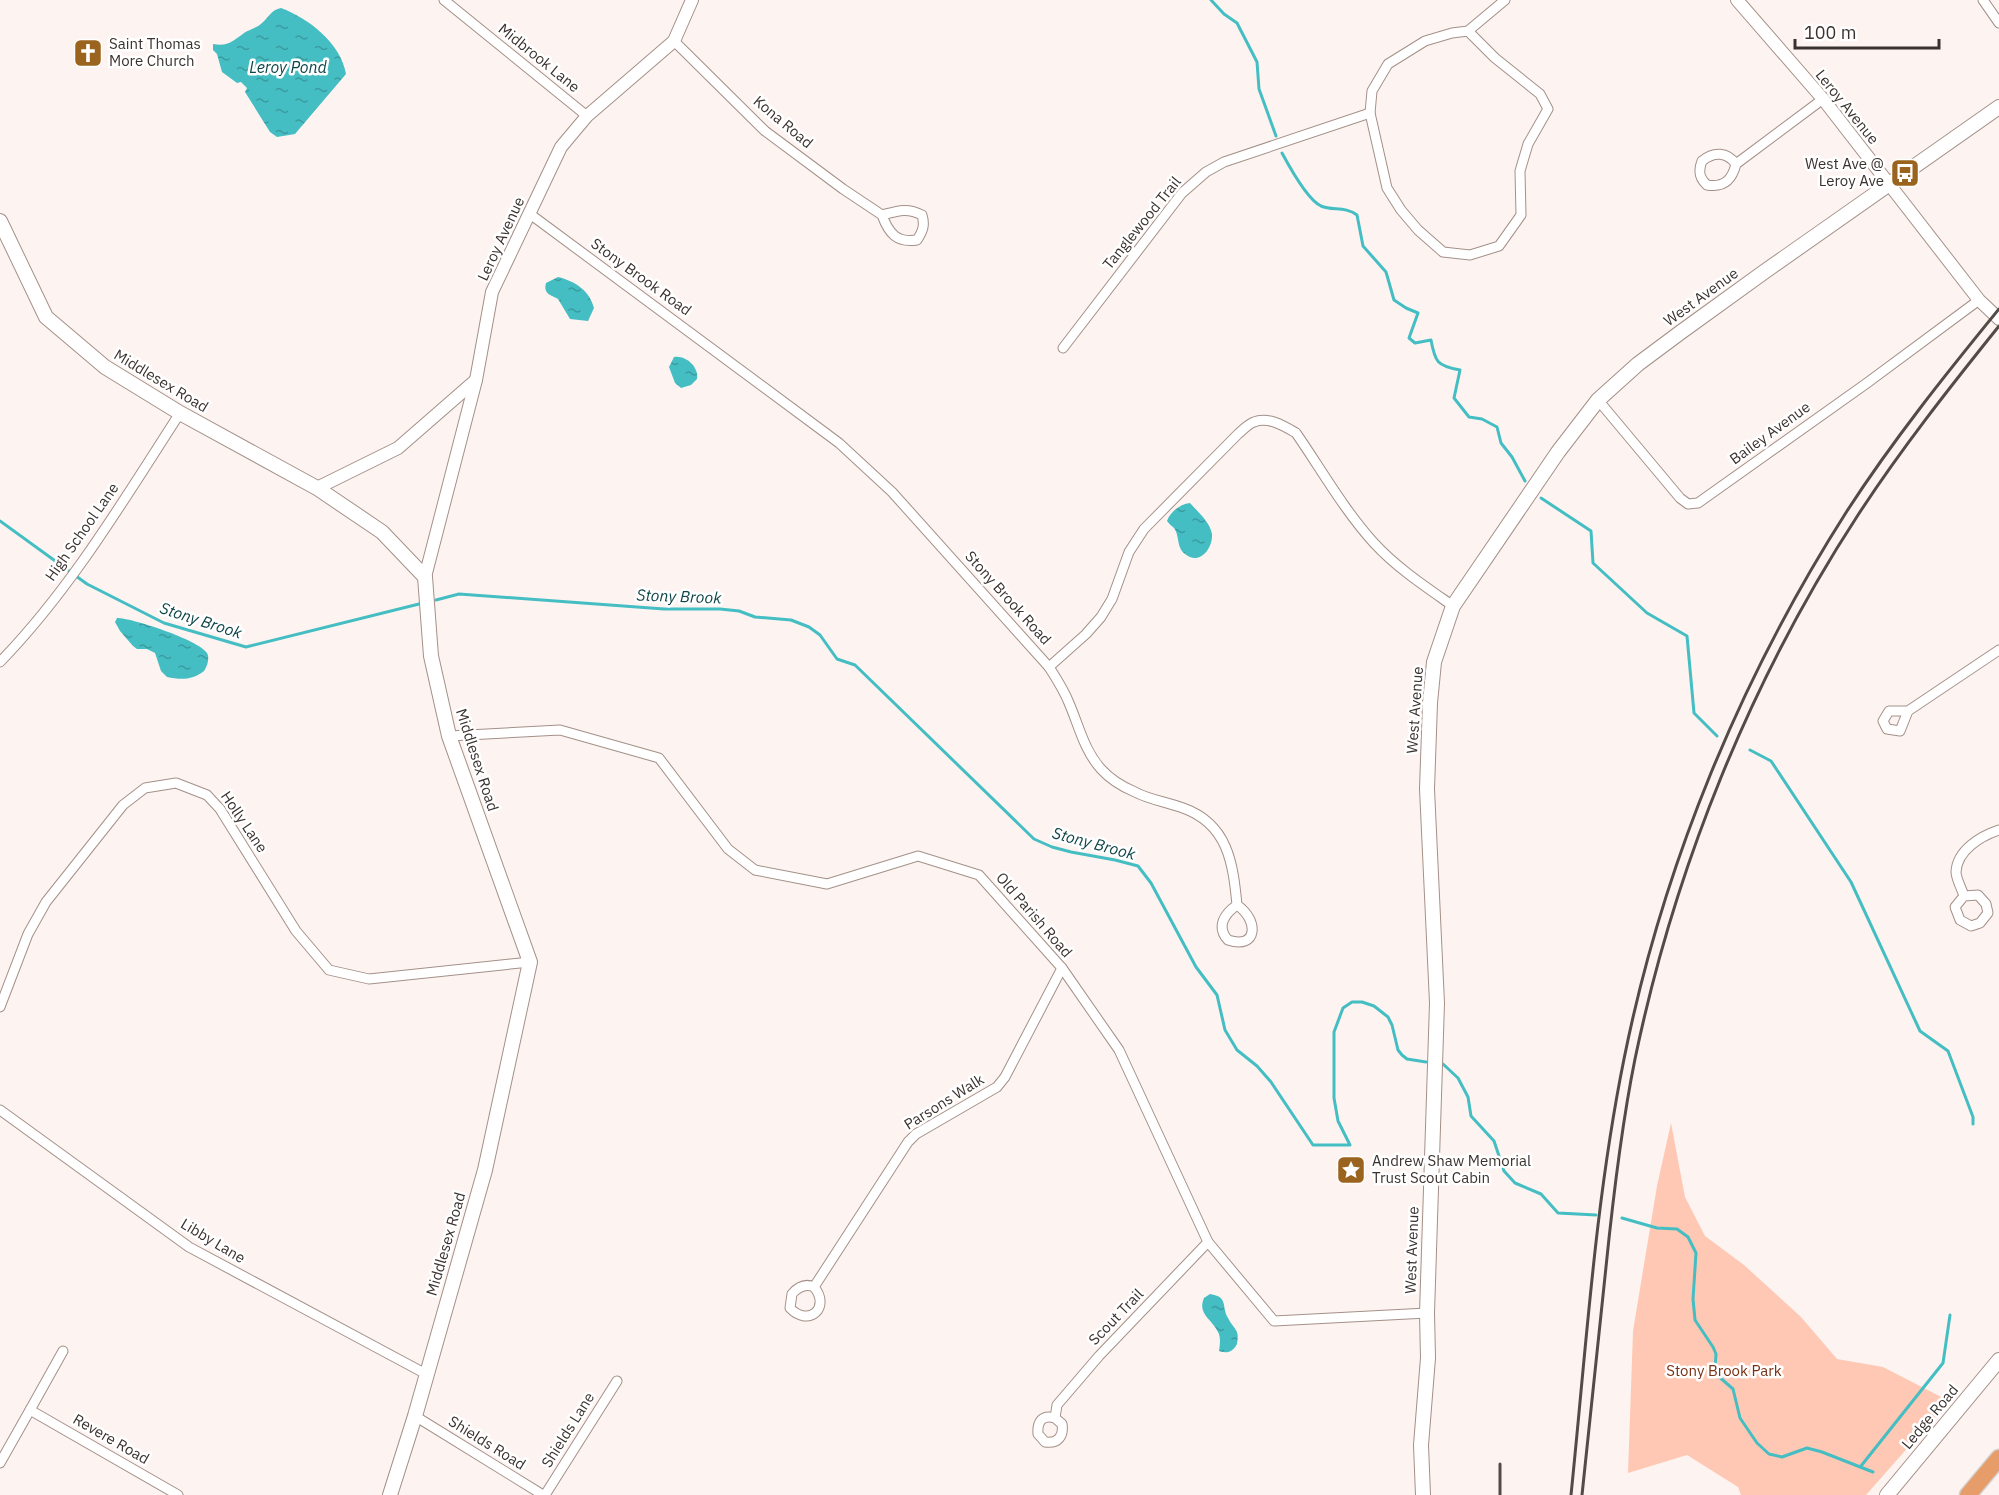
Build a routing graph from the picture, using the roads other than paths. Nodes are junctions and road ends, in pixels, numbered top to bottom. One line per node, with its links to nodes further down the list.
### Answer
1 (444, 0): 12 (street, Midbrook Lane)
2 (692, 0): 8 (street, Leroy Avenue)
3 (1505, 0): 7 (street)
4 (1737, 0): 9 (street, Leroy Avenue)
5 (1983, 0): 6 (street)
6 (1999, 23)
7 (1468, 31): 11 (street); 11 (street)
8 (674, 41): 12 (street, Leroy Avenue); 16 (street, Kona Road)
9 (1823, 99): 13 (street); 14 (street, Leroy Avenue)
10 (1999, 107): 14 (main road, West Avenue)
11 (1370, 113): 20 (street, Tanglewood Trail)
12 (587, 116): 15 (street, Leroy Avenue)
13 (1736, 164)
14 (1888, 184): 18 (street, Leroy Avenue); 22 (main road, West Avenue)
15 (530, 214): 21 (street, Leroy Avenue); 29 (street, Stony Brook Road)
16 (882, 215): 16 (street, Kona Road)
17 (0, 221): 23 (main road, Middlesex Road)
18 (1979, 300): 19 (street, Leroy Avenue); 22 (street, Bailey Avenue)
19 (1999, 319)
20 (1063, 348)
21 (476, 380): 24 (street); 25 (street, Leroy Avenue)
22 (1598, 400): 26 (main road, West Avenue)
23 (180, 413): 24 (main road, Middlesex Road); 28 (street, High School Lane)
24 (317, 488): 25 (main road, Middlesex Road)
25 (425, 577): 31 (main road, Middlesex Road)
26 (1454, 606): 29 (street, Stony Brook Road); 41 (main road, West Avenue)
27 (1999, 650): 30 (street)
28 (0, 662)
29 (1049, 666): 34 (street)
30 (1908, 711)
31 (449, 736): 35 (main road, Middlesex Road); 36 (street, Old Parish Road)
32 (1999, 830): 33 (street)
33 (1964, 896)
34 (1237, 905)
35 (530, 962): 37 (street, Holly Lane); 44 (main road, Middlesex Road)
36 (1062, 968): 39 (street, Old Parish Road); 40 (street, Parsons Walk)
37 (0, 1006)
38 (0, 1110): 44 (street, Libby Lane)
39 (1208, 1242): 41 (street, Old Parish Road); 48 (street, Scout Trail)
40 (814, 1287)
41 (1427, 1313): 54 (main road, West Avenue)
42 (63, 1351): 46 (street)
43 (1999, 1360): 55 (main road, Ledge Road)
44 (426, 1374): 47 (main road, Middlesex Road)
45 (617, 1381): 53 (street, Shields Lane)
46 (30, 1410): 50 (street); 51 (street, Revere Road)
47 (415, 1416): 52 (main road, Middlesex Road); 53 (street, Shields Road)
48 (1055, 1418)
49 (1997, 1460): 56 (highway)
50 (0, 1463)
51 (178, 1495)
52 (390, 1495)
53 (544, 1495)
54 (1423, 1495)
55 (1887, 1495)
56 (1968, 1495)

